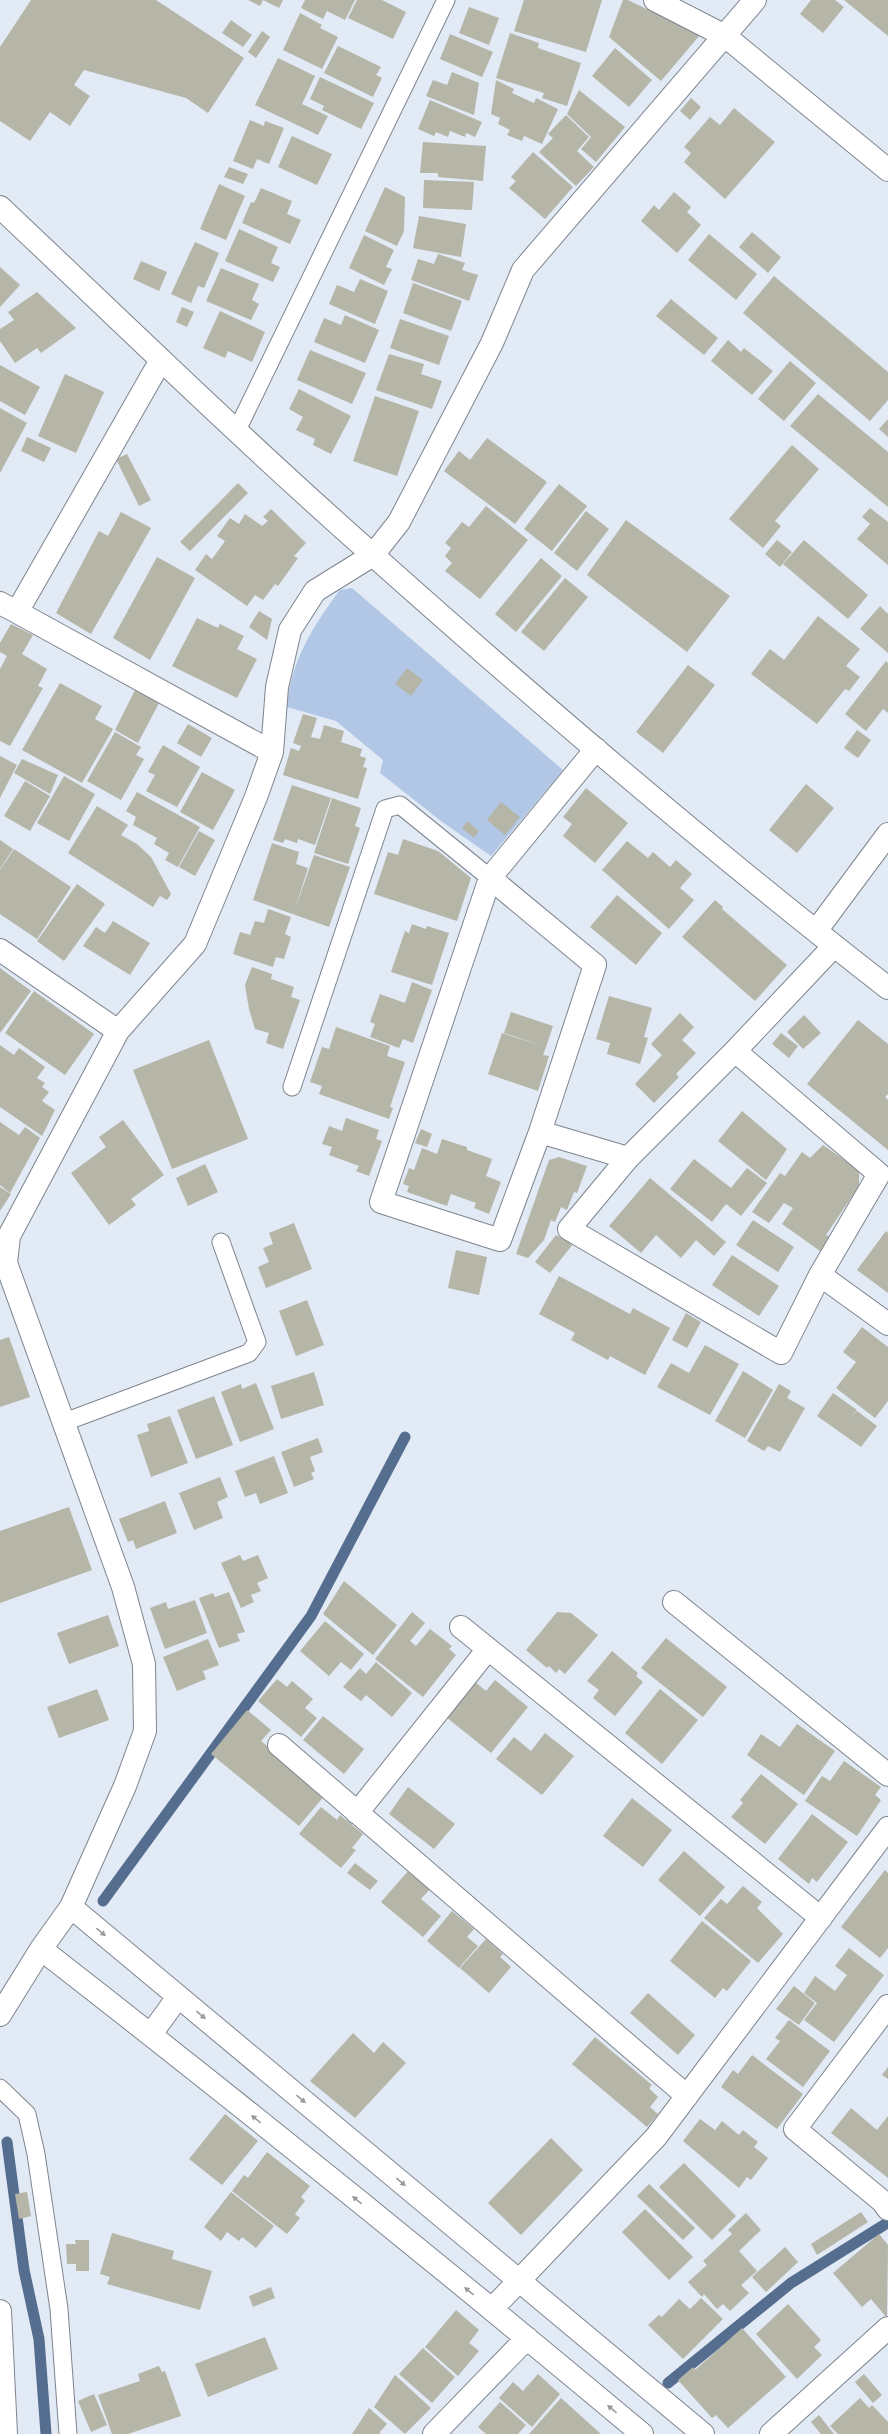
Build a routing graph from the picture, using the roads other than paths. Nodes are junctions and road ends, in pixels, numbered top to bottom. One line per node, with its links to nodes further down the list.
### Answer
1 (446, 0): 8 (lane)
2 (655, 0): 4 (street)
3 (754, 0): 4 (street)
4 (725, 36): 5 (street); 9 (street)
5 (888, 170)
6 (0, 207): 7 (street)
7 (162, 360): 8 (street); 10 (street)
8 (237, 430): 9 (street)
9 (372, 555): 11 (street); 12 (street)
10 (8, 607): 12 (street)
11 (596, 749): 14 (street); 15 (street)
12 (272, 752): 19 (street)
13 (888, 834): 15 (street)
14 (490, 878): 21 (lane); 22 (street); 22 (street)
15 (816, 931): 16 (street)
16 (834, 946): 18 (street); 20 (street)
17 (0, 950): 19 (street)
18 (888, 988)
19 (118, 1031): 25 (street)
20 (735, 1051): 23 (street); 26 (street)
21 (292, 1087)
22 (540, 1132): 23 (street)
23 (628, 1158): 26 (street)
24 (221, 1242): 28 (lane)
25 (3, 1264): 28 (street)
26 (820, 1275): 27 (street)
27 (888, 1324)
28 (62, 1423): 36 (street)
29 (674, 1602): 33 (street)
30 (461, 1627): 31 (street)
31 (488, 1648): 34 (street); 37 (street)
32 (279, 1745): 34 (street)
33 (888, 1775)
34 (357, 1813): 44 (street)
35 (888, 1828): 37 (street)
36 (71, 1907): 38 (street); 39 (street, one-way to 39)
37 (821, 1918): 44 (street)
38 (41, 1949): 41 (street); 42 (street)
39 (178, 1997): 42 (street); 46 (street, one-way to 46)
40 (888, 2006): 45 (street)
41 (0, 2015)
42 (150, 2034): 47 (street, one-way to 42)
43 (0, 2088): 52 (lane)
44 (687, 2096): 46 (street)
45 (886, 2203)
46 (520, 2281): 47 (street); 55 (street)
47 (492, 2309): 50 (street)
48 (0, 2311): 51 (street)
49 (888, 2328): 56 (street)
50 (527, 2338): 53 (street); 54 (street, one-way to 50)
51 (6, 2434)
52 (68, 2434)
53 (434, 2434)
54 (642, 2434)
55 (703, 2434)
56 (771, 2434)

